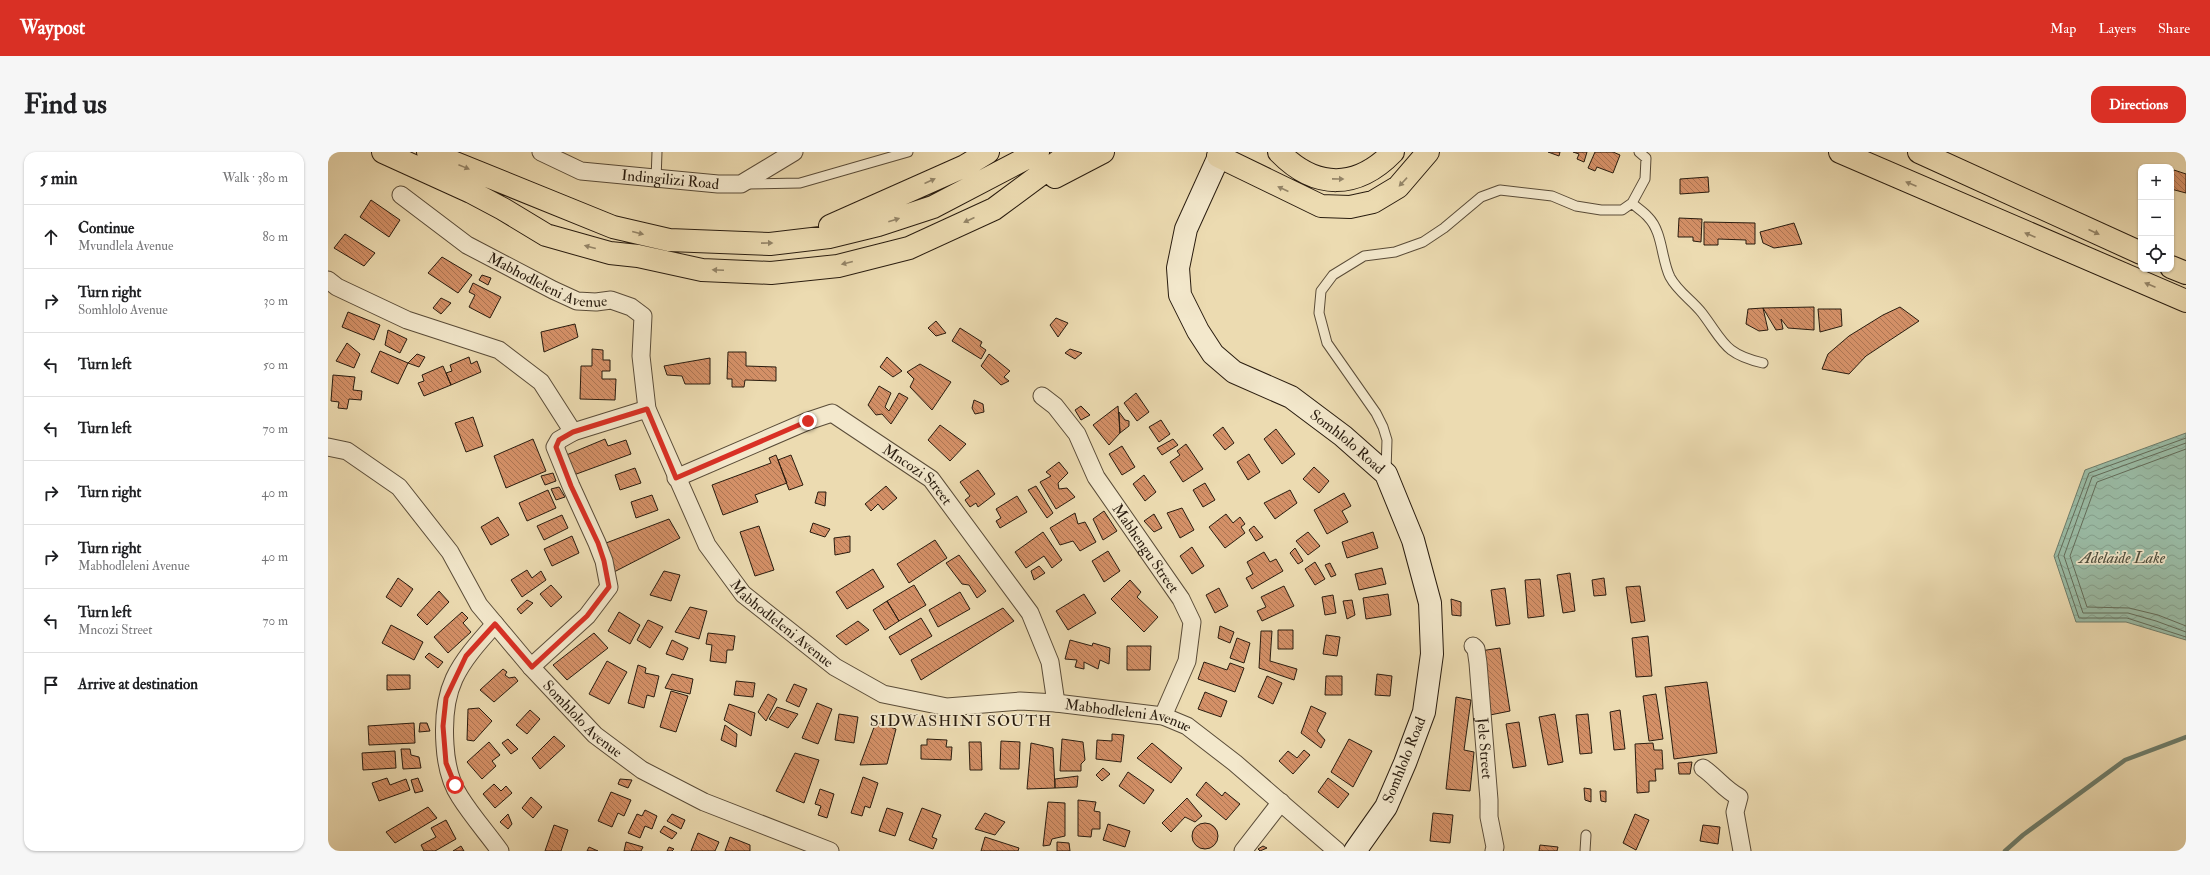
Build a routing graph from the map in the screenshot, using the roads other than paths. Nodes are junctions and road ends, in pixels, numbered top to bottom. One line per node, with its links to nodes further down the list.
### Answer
1 (383, 152): 23 (highway, one-way to 1)
2 (428, 152): 25 (highway, one-way to 25)
3 (541, 152): 19 (street, Indingilizi Road)
4 (657, 152): 19 (lane)
5 (794, 152): 20 (street, Indingilizi Road)
6 (908, 152): 20 (lane)
7 (988, 152): 25 (highway, one-way to 7)
8 (1038, 152): 25 (highway, one-way to 8)
9 (1071, 152): 23 (highway)
10 (1103, 152): 23 (highway)
11 (1280, 152): 12 (highway, one-way to 12)
12 (1393, 152)
13 (1428, 152): 18 (highway, one-way to 18)
14 (1639, 152): 22 (lane)
15 (1840, 152): 30 (highway, one-way to 15)
16 (1918, 152): 24 (highway)
17 (1947, 152): 24 (highway)
18 (1219, 154): 36 (street, Somhlolo Road)
19 (656, 180): 20 (street, Indingilizi Road)
20 (741, 184)
21 (401, 195): 33 (street, Mabhodleleni Avenue)
22 (1632, 203): 31 (lane); 36 (lane)
23 (994, 209)
24 (2070, 221): 26 (highway, one-way to 26)
25 (792, 241)
26 (2138, 252)
27 (2174, 268): 28 (highway)
28 (2186, 273)
29 (328, 280): 34 (street)
30 (2186, 301)
31 (1763, 363)
32 (1042, 396): 42 (street, Mabhengu Street)
33 (647, 409): 34 (street); 37 (street, Mabhodleleni Avenue)
34 (573, 432): 40 (street)
35 (328, 447): 38 (street, Somhlolo Avenue)
36 (1386, 474): 50 (street, Somhlolo Road)
37 (676, 478): 41 (street, Mabhodleleni Avenue); 41 (street, Mncozi Street)
38 (495, 624): 40 (street, Somhlolo Avenue); 46 (street)
39 (1473, 646): 51 (street, Jele Street)
40 (532, 667): 47 (street, Somhlolo Avenue)
41 (1056, 703): 42 (street, Mabhodleleni Avenue)
42 (1163, 716): 44 (street, Mabhodleleni Avenue)
43 (1703, 768): 53 (street)
44 (1281, 802): 48 (street); 49 (street, Mabhodleleni Avenue)
45 (1586, 835): 52 (lane)
46 (500, 851)
47 (830, 851)
48 (1243, 851)
49 (1337, 851)
50 (1355, 851)
51 (1494, 851)
52 (1585, 851)
53 (1742, 851)

